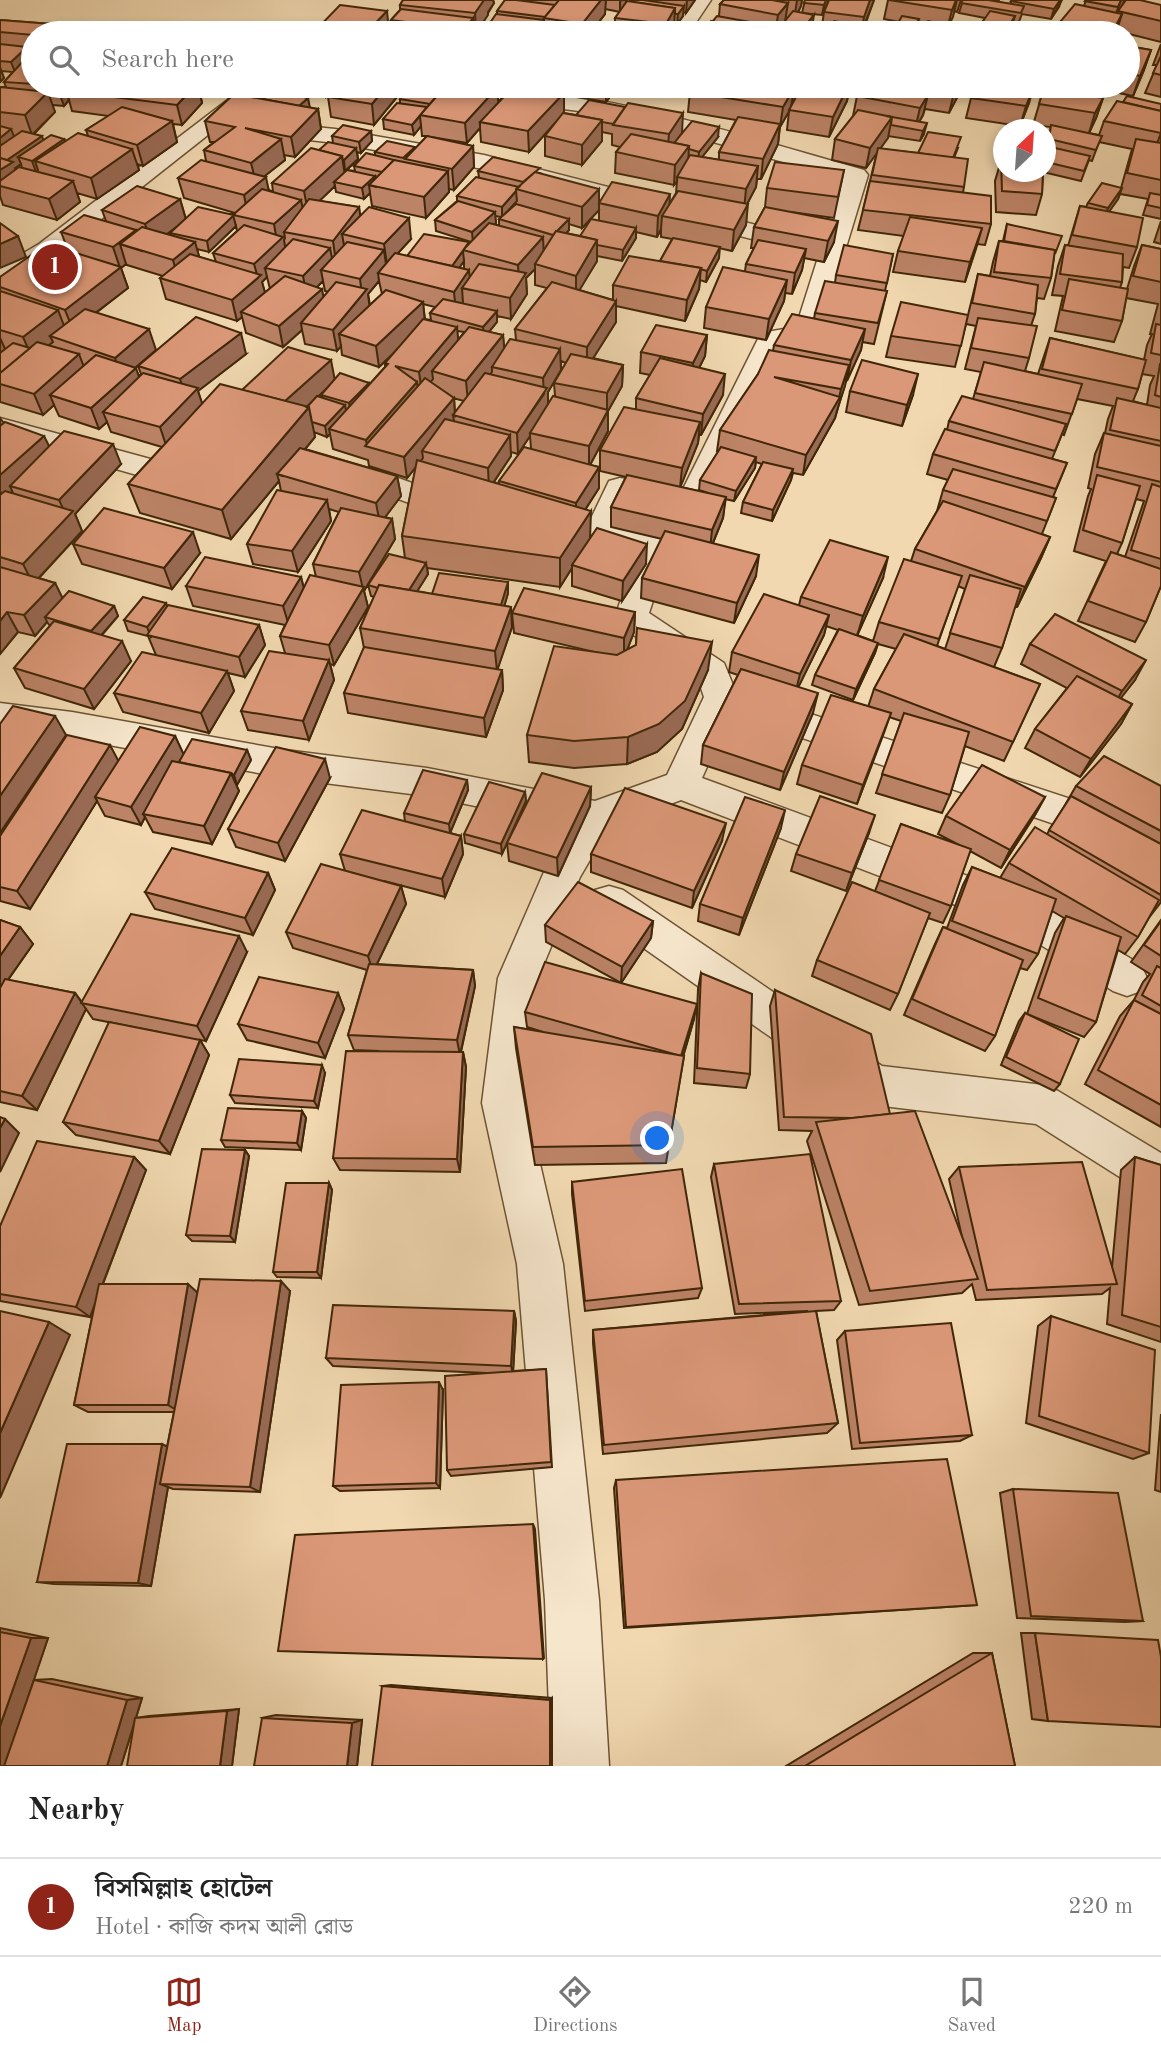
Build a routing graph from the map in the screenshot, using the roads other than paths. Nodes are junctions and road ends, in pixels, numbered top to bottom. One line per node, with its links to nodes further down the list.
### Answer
1 (701, 0): 2 (street)
2 (687, 21)
3 (244, 98): 5 (street)
4 (574, 98): 6 (street)
5 (213, 123): 6 (street); 7 (street)
6 (834, 253): 12 (street)
7 (0, 278)
8 (0, 427): 9 (street)
9 (164, 473)
10 (376, 480): 11 (street)
11 (490, 523)
12 (721, 697): 14 (street); 16 (street)
13 (0, 716): 15 (street)
14 (681, 785): 15 (street); 18 (street)
15 (596, 816): 17 (street)
16 (1161, 864)
17 (563, 872): 19 (street); 20 (street)
18 (1127, 978)
19 (1161, 1178)
20 (580, 1766)

